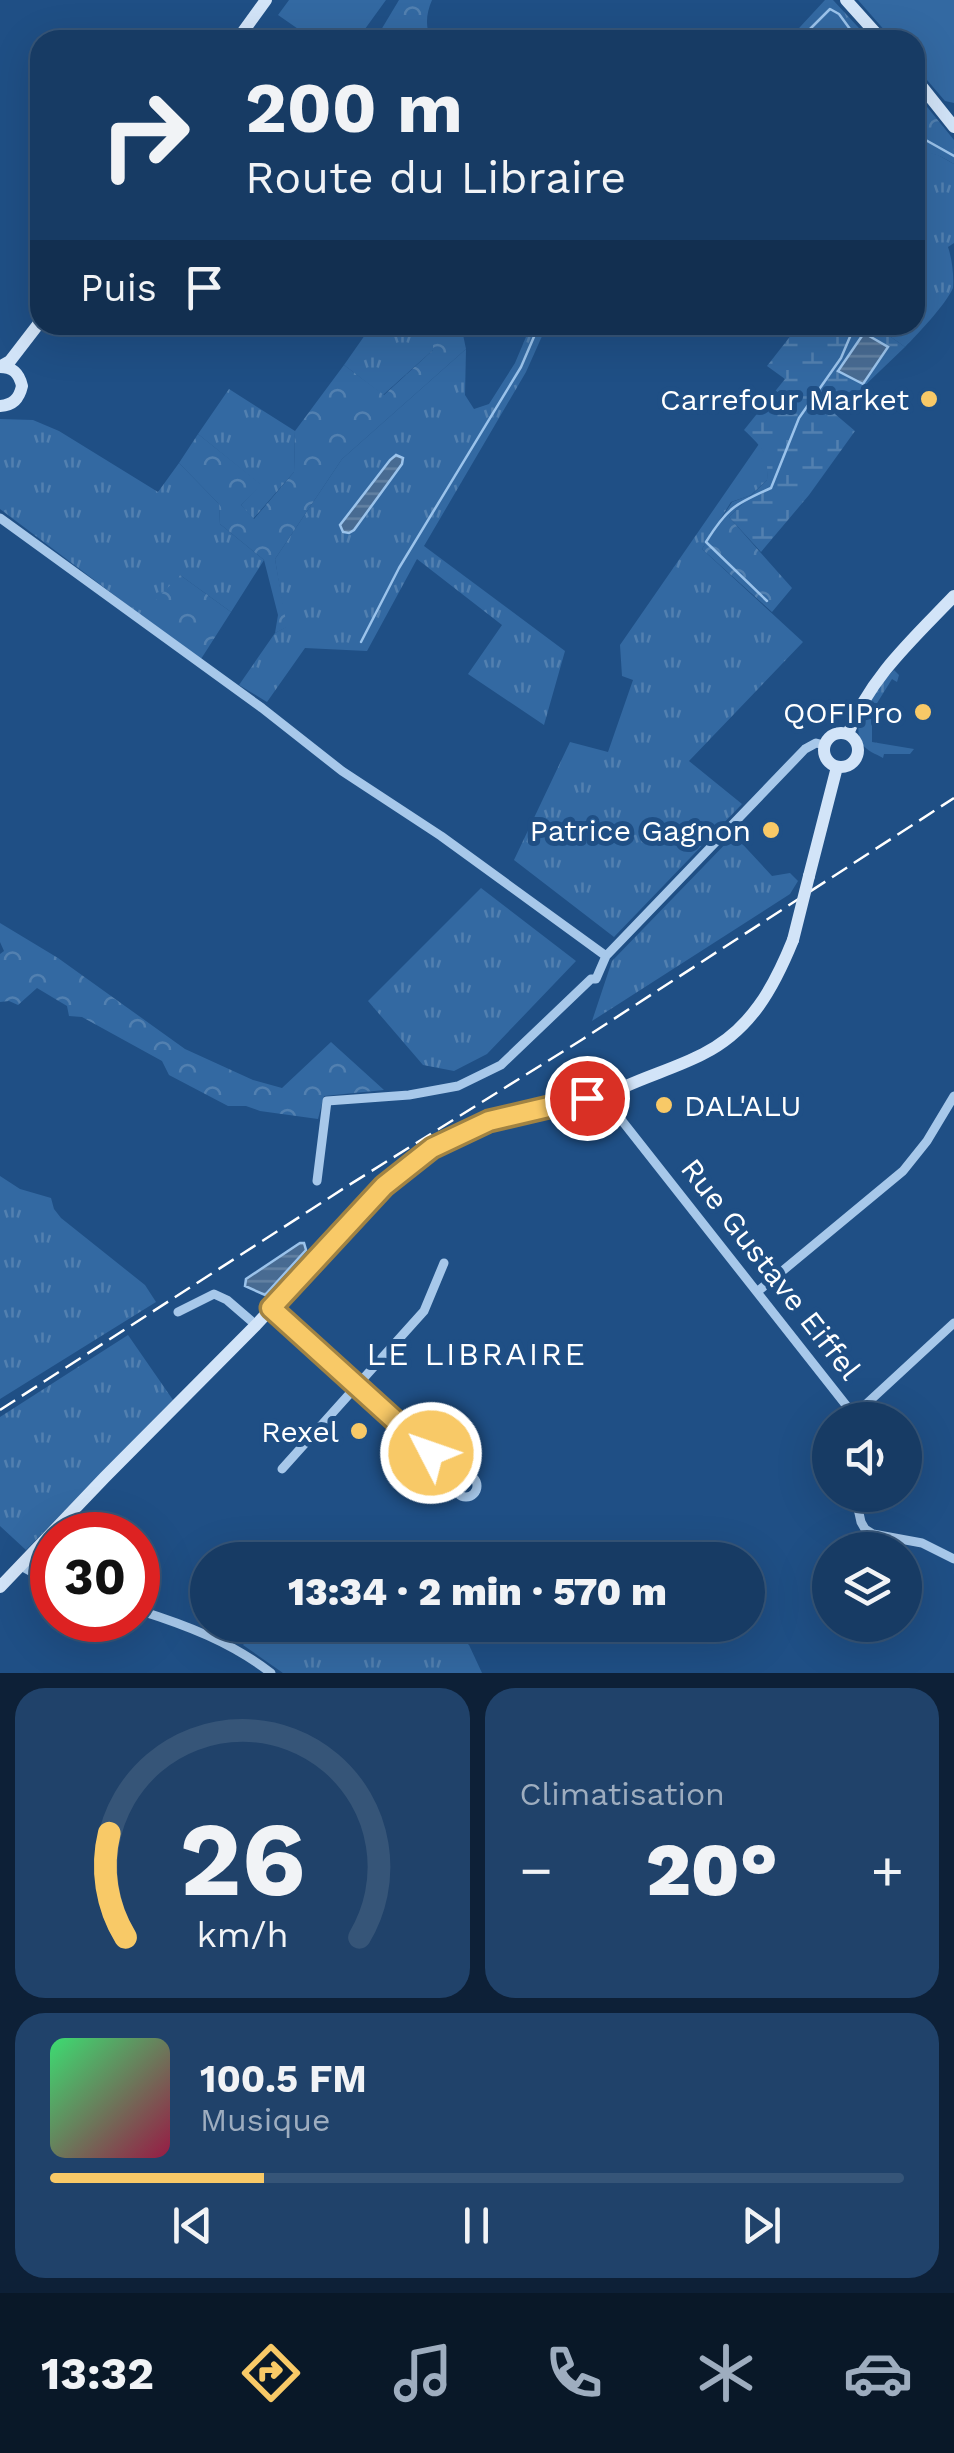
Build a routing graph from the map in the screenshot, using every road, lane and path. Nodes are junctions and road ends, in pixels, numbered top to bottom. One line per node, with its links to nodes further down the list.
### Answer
1 (266, 0): 3 (main road)
2 (846, 0): 4 (main road)
3 (245, 30)
4 (873, 30)
5 (925, 91): 6 (main road)
6 (954, 127)
7 (32, 335): 9 (main road)
8 (36, 335): 10 (main road)
9 (1, 366): 10 (main road)
10 (20, 378): 11 (main road)
11 (0, 406)
12 (0, 518): 17 (street)
13 (954, 596): 14 (main road)
14 (848, 734): 15 (main road); 16 (main road)
15 (824, 745): 16 (main road); 17 (street)
16 (837, 767): 18 (main road, bridge)
17 (606, 956): 22 (street)
18 (624, 1087): 20 (main road); 21 (main road)
19 (954, 1096): 24 (street)
20 (591, 1098): 21 (main road); 25 (main road)
21 (614, 1108): 24 (street, Rue Gustave Eiffel)
22 (316, 1181)
23 (444, 1264): 29 (street)
24 (757, 1292): 30 (street, Rue Gustave Eiffel)
25 (271, 1308): 28 (main road); 29 (street)
26 (178, 1312): 28 (street)
27 (954, 1324): 31 (street)
28 (256, 1325): 36 (main road)
29 (356, 1387): 32 (street); 33 (street)
30 (841, 1402)
31 (868, 1402)
32 (282, 1469)
33 (459, 1478)
34 (859, 1512): 35 (street)
35 (954, 1559)
36 (21, 1566): 37 (street); 38 (main road)
37 (30, 1571)
38 (0, 1588)
39 (160, 1616): 40 (street)
40 (271, 1673)

